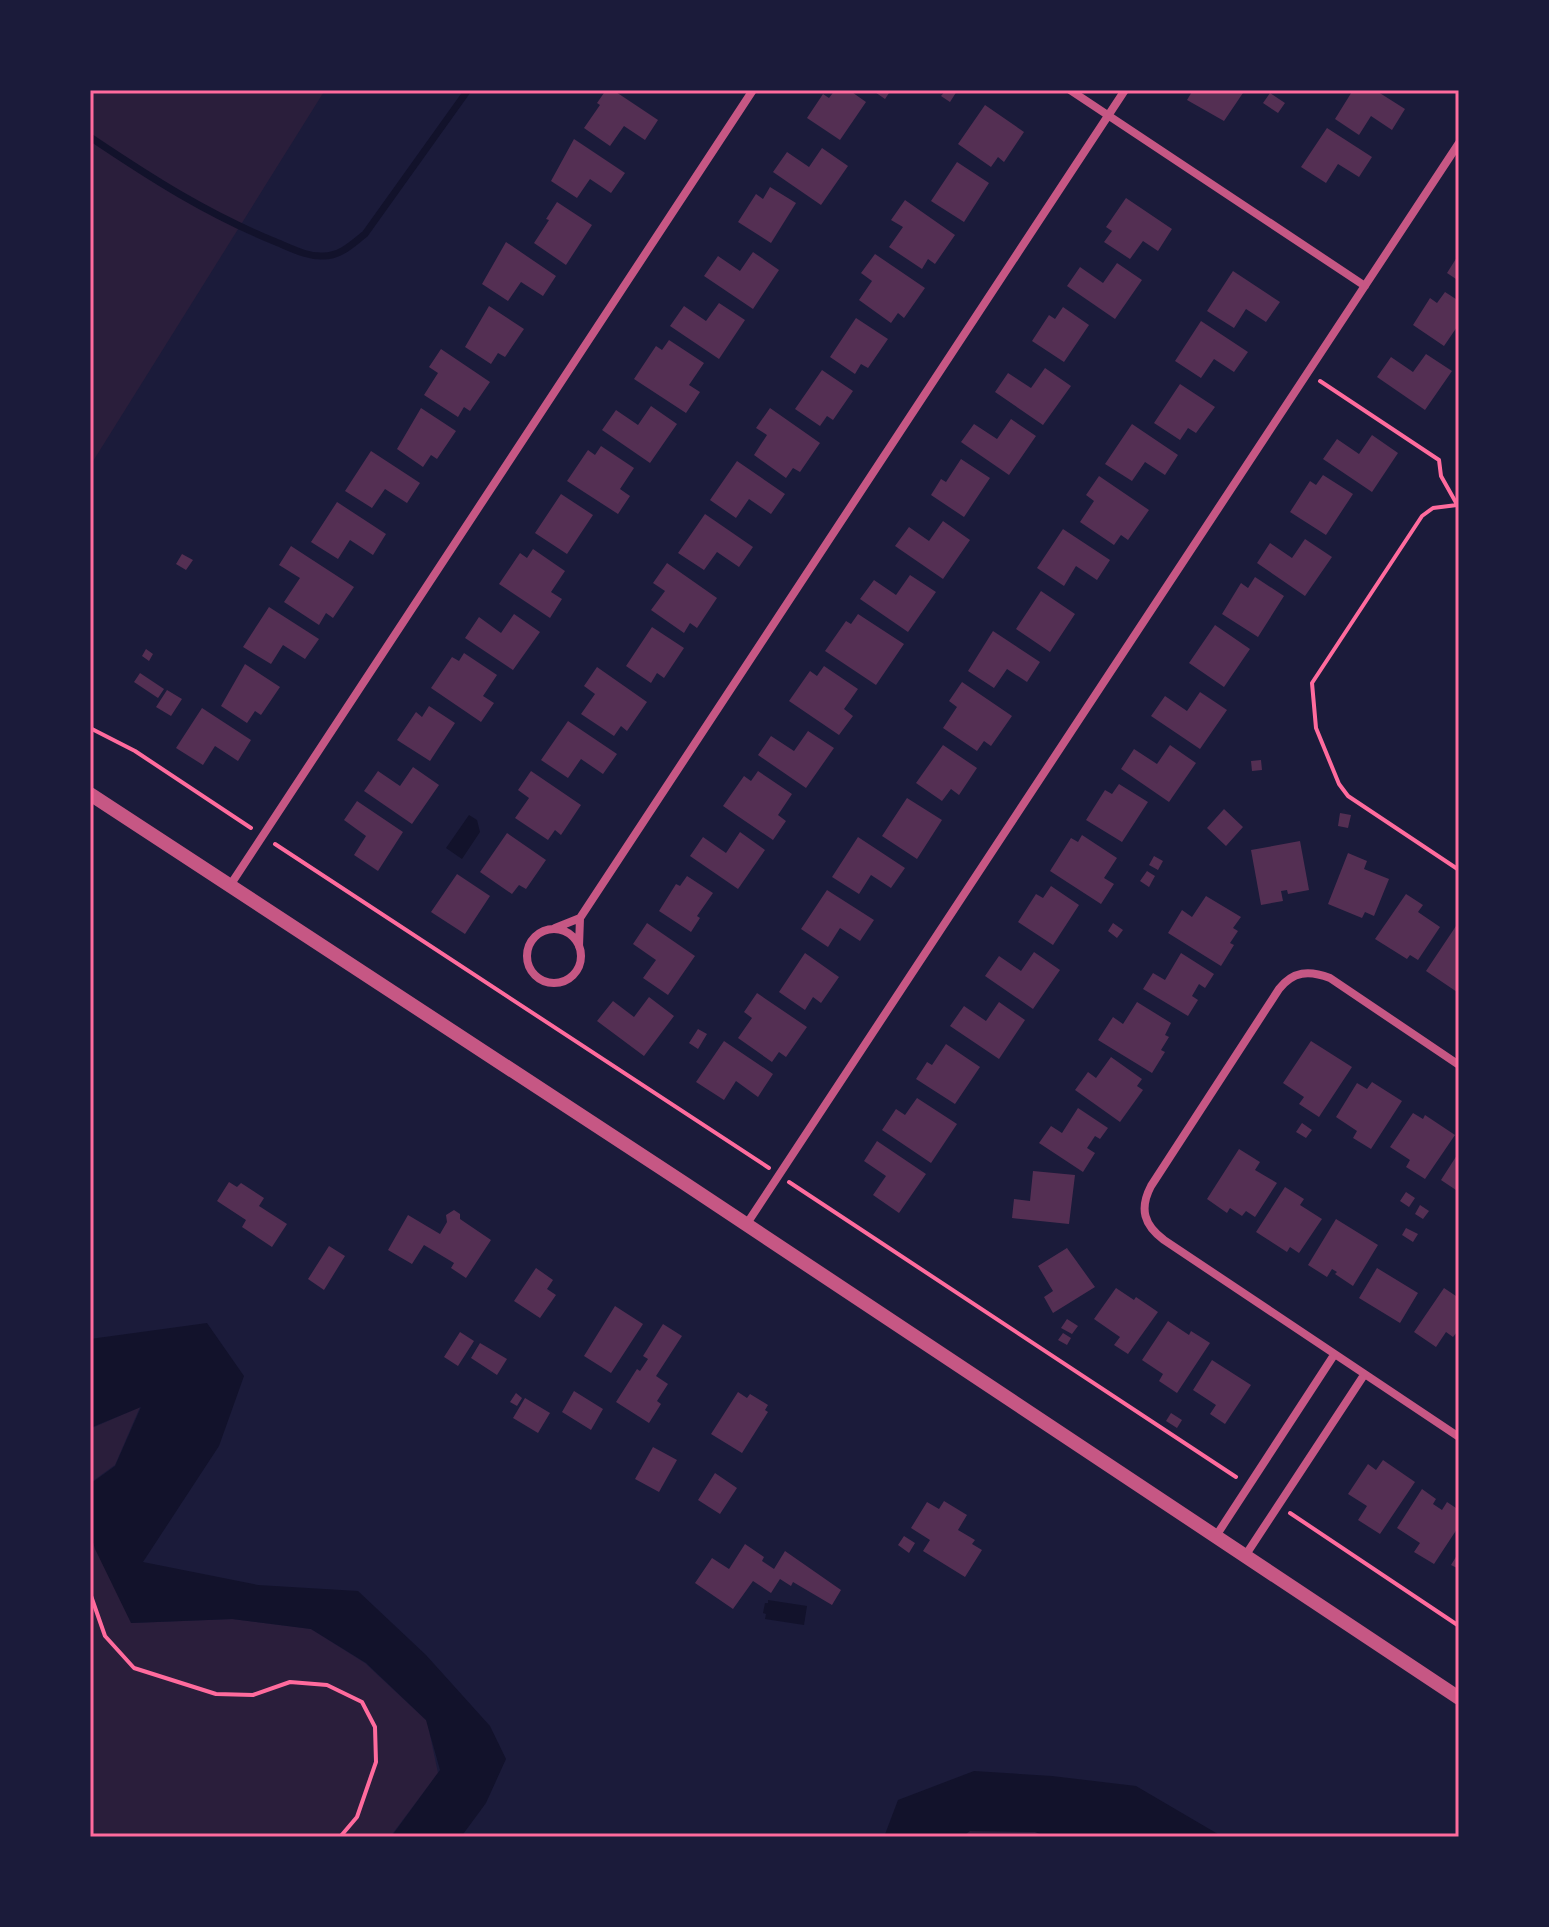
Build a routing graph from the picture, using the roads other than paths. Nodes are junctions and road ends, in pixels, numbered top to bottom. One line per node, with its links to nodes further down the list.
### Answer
1 (753, 90): 8 (street)
2 (1070, 90): 4 (street)
3 (1125, 90): 4 (street)
4 (1108, 115): 6 (street); 9 (street)
5 (1459, 143): 6 (street)
6 (1365, 286): 13 (street)
7 (90, 794): 8 (street)
8 (229, 887): 13 (street)
9 (580, 918): 10 (street); 11 (street)
10 (551, 929): 11 (street); 11 (street)
11 (579, 946)
12 (1459, 1065): 14 (street)
13 (746, 1225): 17 (street)
14 (1334, 1355): 15 (street); 17 (street)
15 (1364, 1375): 16 (street); 18 (street)
16 (1459, 1437)
17 (1216, 1536): 18 (street)
18 (1245, 1556): 19 (street)
19 (1459, 1698)

